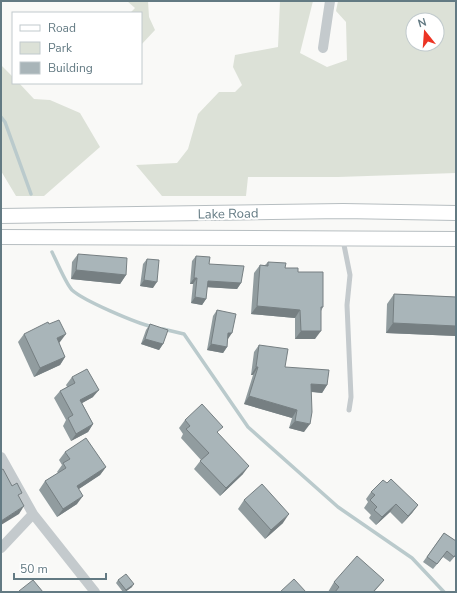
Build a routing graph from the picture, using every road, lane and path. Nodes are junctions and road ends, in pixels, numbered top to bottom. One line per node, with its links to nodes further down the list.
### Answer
1 (330, 1): 2 (street)
2 (323, 48)
3 (456, 213): 4 (main road, Lake Road)
4 (1, 216)
5 (1, 237): 6 (main road, Lake Road)
6 (343, 239): 7 (main road, Lake Road); 8 (lane)
7 (456, 239)
8 (349, 410)
9 (1, 457): 10 (street)
10 (33, 514): 11 (street); 12 (street)
11 (1, 548)
12 (95, 592)

